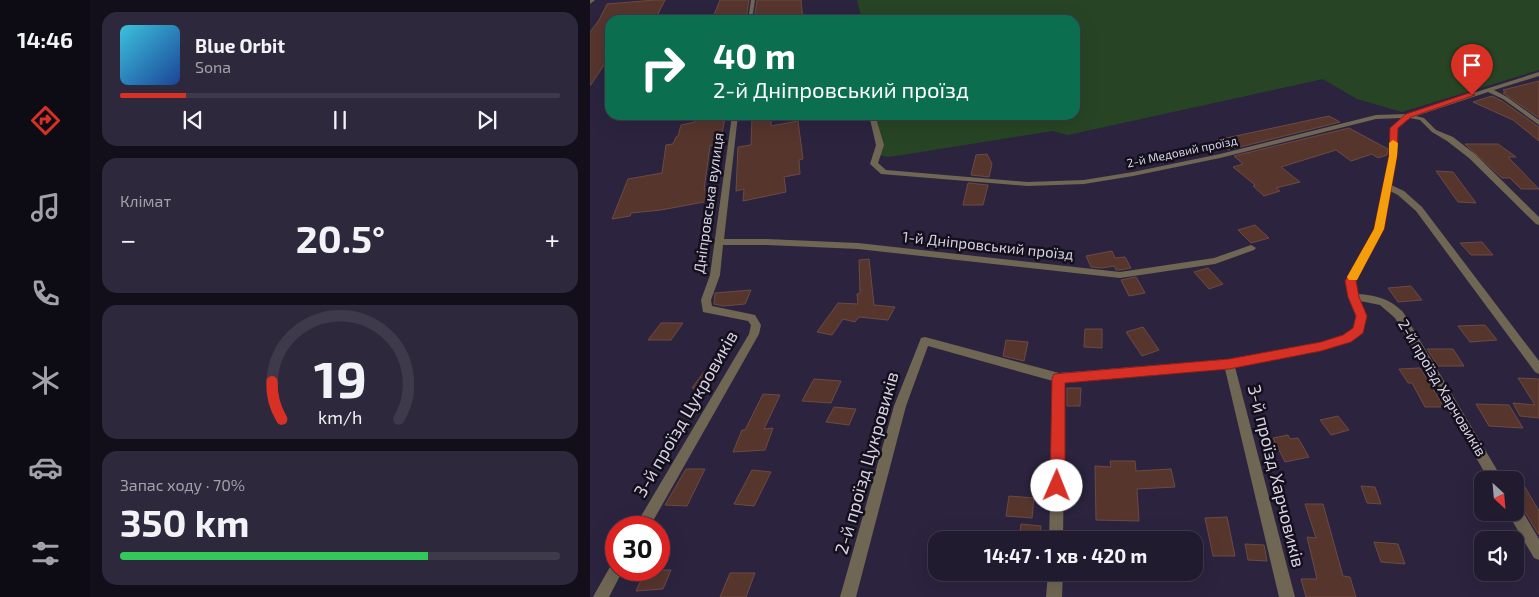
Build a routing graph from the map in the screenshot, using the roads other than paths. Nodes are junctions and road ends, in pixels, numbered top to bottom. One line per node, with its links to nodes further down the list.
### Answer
1 (593, 0): 3 (street)
2 (753, 0): 4 (street)
3 (590, 3)
4 (751, 15)
5 (1539, 74): 6 (street, 2-й Медовий проїзд)
6 (1488, 90): 7 (street, 2-й Медовий проїзд); 10 (street)
7 (1408, 116): 9 (street, 2-й Медовий проїзд); 11 (street); 12 (street)
8 (734, 120): 13 (street, Дніпровська вулиця)
9 (873, 120)
10 (1539, 123)
11 (1388, 186): 15 (street); 18 (street)
12 (1539, 222)
13 (719, 242): 14 (street, 1-й Дніпровський проїзд); 16 (street, Дніпровська вулиця)
14 (1252, 248)
15 (1353, 297): 17 (street); 20 (street, 2-й проїзд Харчовиків)
16 (751, 318): 21 (street, 3-й проїзд Цукровиків)
17 (1229, 364): 19 (street); 30 (street, 3-й проїзд Харчовиків)
18 (1539, 369)
19 (1059, 378): 23 (street); 28 (street, 2-й проїзд Цукровиків)
20 (1491, 471)
21 (648, 516)
22 (1520, 521): 24 (street)
23 (1056, 531)
24 (1539, 553)
25 (609, 581): 27 (street)
26 (1055, 581): 29 (street)
27 (600, 597)
28 (848, 597)
29 (1054, 597)
30 (1287, 597)

